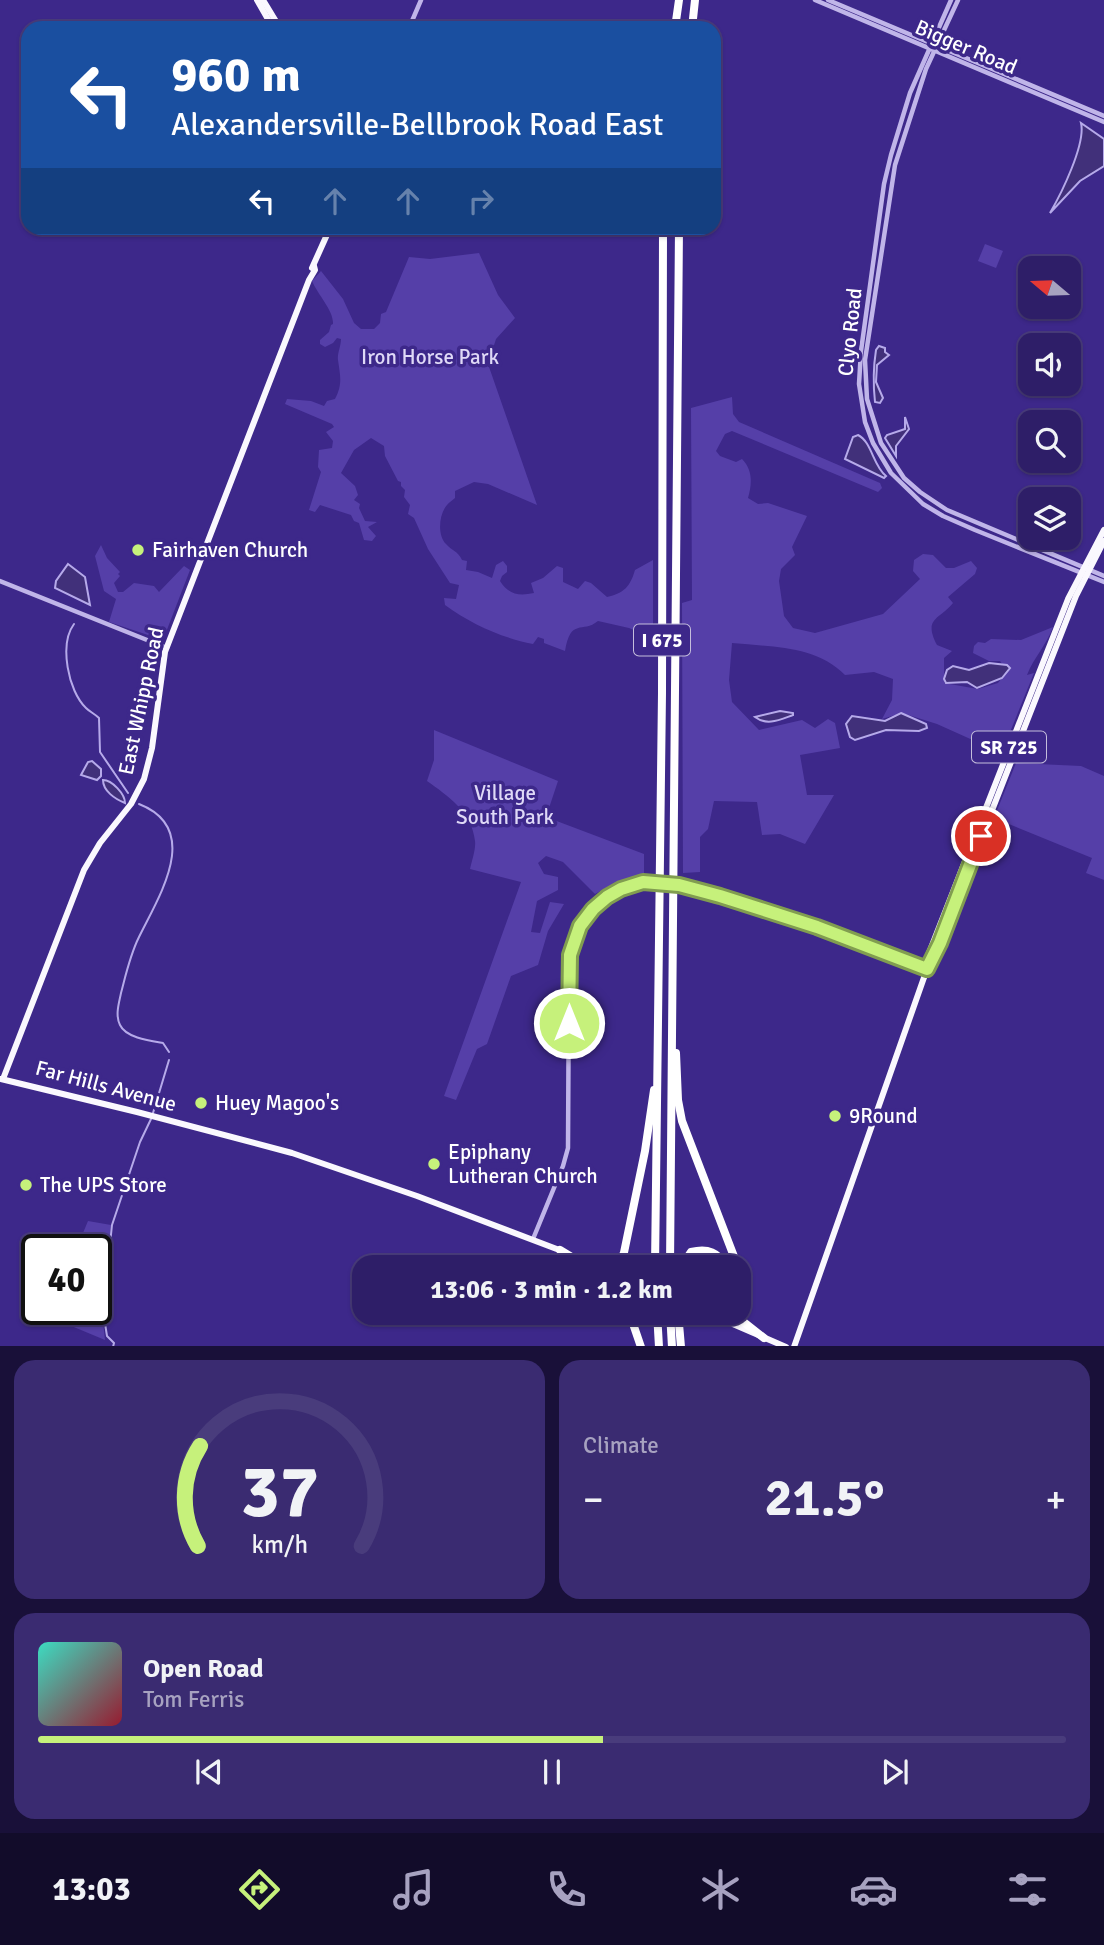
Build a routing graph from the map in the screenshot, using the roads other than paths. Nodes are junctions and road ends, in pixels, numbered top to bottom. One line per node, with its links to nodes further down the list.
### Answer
1 (257, 0): 10 (main road)
2 (263, 0): 11 (main road)
3 (421, 0): 12 (street)
4 (679, 0): 13 (highway)
5 (695, 0): 14 (highway)
6 (816, 0): 15 (street, Bigger Road)
7 (828, 0): 15 (street, Bigger Road)
8 (951, 0): 15 (street, Clyo Road)
9 (958, 0): 15 (street, Clyo Road)
10 (269, 21)
11 (276, 21)
12 (412, 21)
13 (676, 21)
14 (693, 21)
15 (932, 47): 16 (street, Bigger Road); 17 (street, Bigger Road); 23 (street, Clyo Road)
16 (1104, 116)
17 (1104, 122)
18 (327, 235): 27 (main road, East Whipp Road)
19 (663, 235): 30 (highway, I 675)
20 (679, 235): 28 (highway, I 675)
21 (1104, 530): 23 (main road, SR 725)
22 (1104, 541): 23 (main road, SR 725)
23 (1085, 570): 24 (street, Clyo Road); 26 (street, Clyo Road); 29 (main road, SR 725)
24 (1104, 576)
25 (0, 581): 27 (street)
26 (1104, 582)
27 (167, 648): 31 (main road, East Whipp Road)
28 (672, 953): 39 (highway, I 675); 42 (highway)
29 (927, 969): 32 (street, bridge); 55 (main road, SR 725)
30 (658, 1074): 34 (highway); 38 (highway, I 675)
31 (1, 1082): 32 (main road, Far Hills Avenue)
32 (533, 1239): 33 (main road, Far Hills Avenue)
33 (560, 1250): 35 (highway)
34 (625, 1252): 36 (highway); 37 (highway)
35 (570, 1255)
36 (623, 1255)
37 (624, 1255)
38 (655, 1255)
39 (670, 1255)
40 (689, 1255): 41 (highway)
41 (718, 1255)
42 (732, 1255)
43 (634, 1325): 50 (highway)
44 (658, 1325): 51 (highway)
45 (671, 1325): 52 (highway)
46 (679, 1325): 53 (highway)
47 (738, 1325): 49 (main road)
48 (747, 1325): 49 (highway)
49 (764, 1338): 54 (main road)
50 (641, 1346)
51 (659, 1346)
52 (672, 1346)
53 (681, 1346)
54 (786, 1346)
55 (794, 1346)

